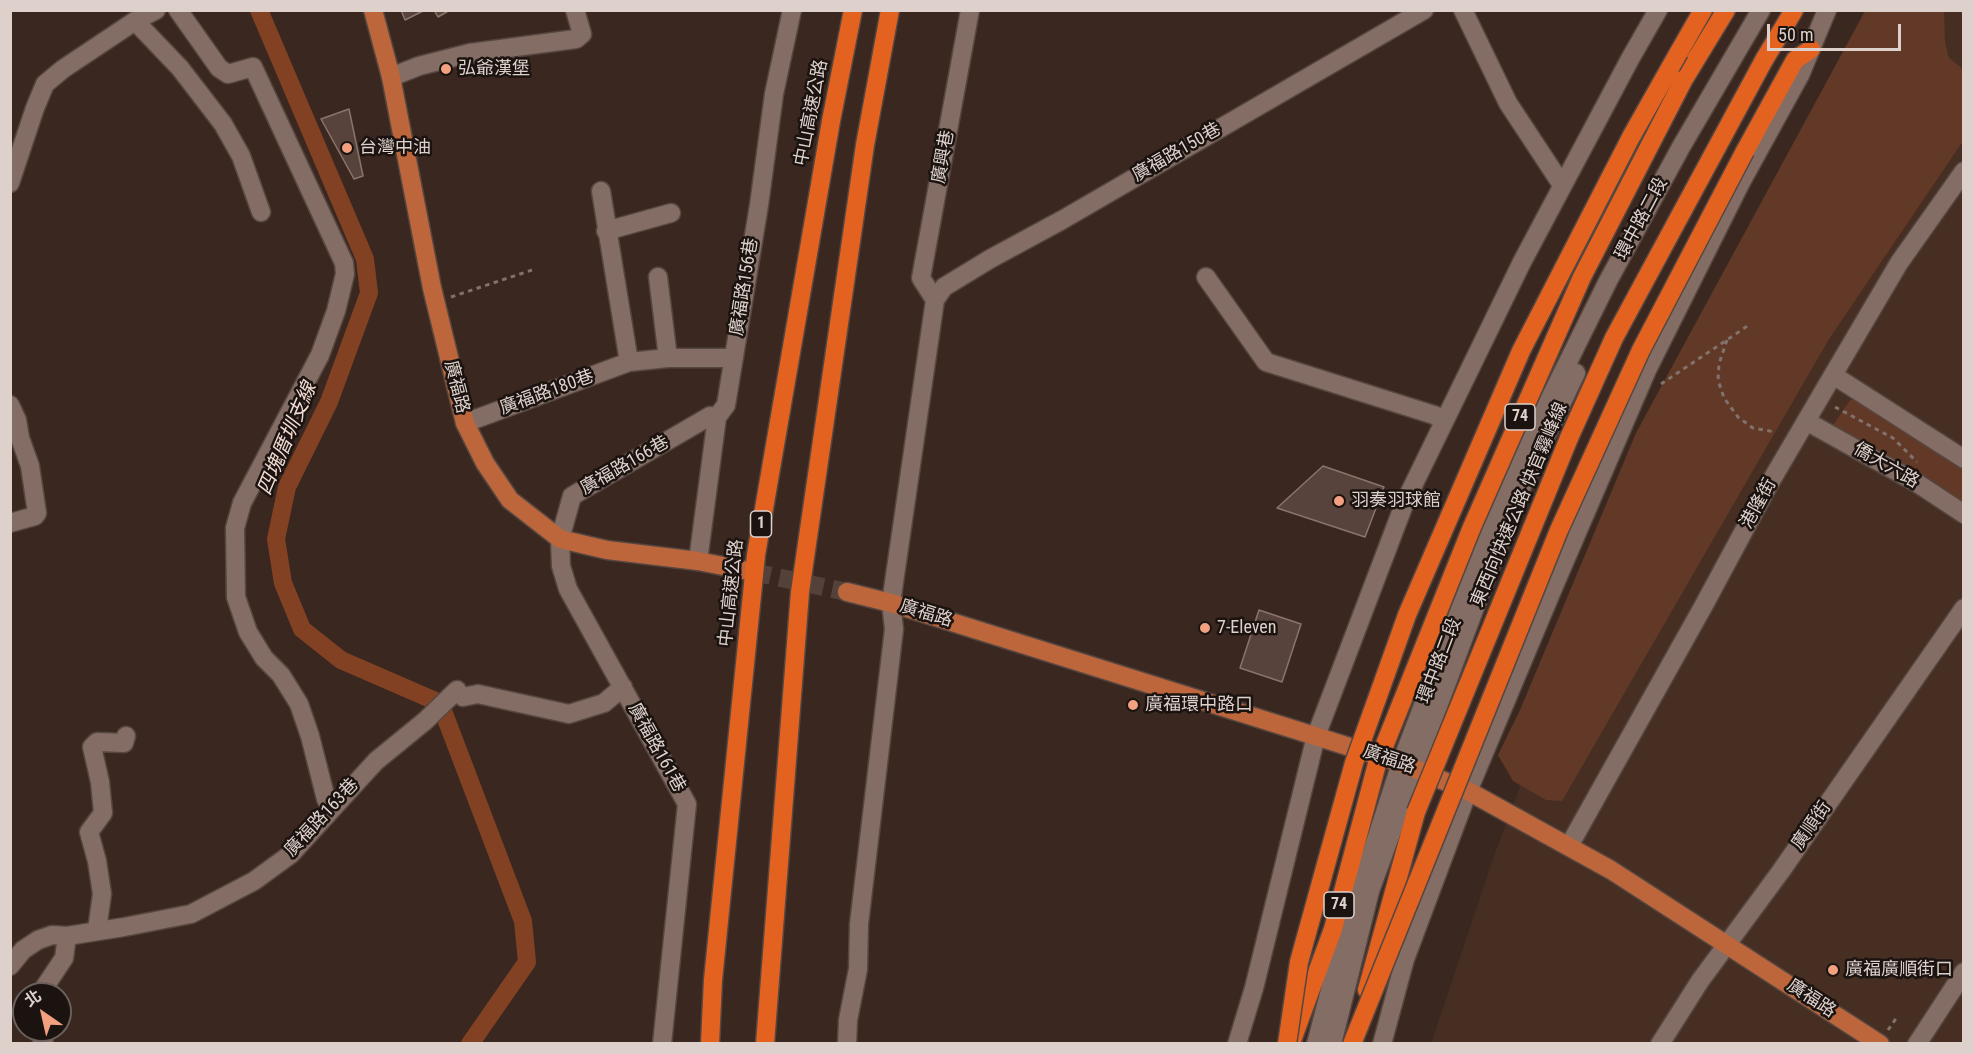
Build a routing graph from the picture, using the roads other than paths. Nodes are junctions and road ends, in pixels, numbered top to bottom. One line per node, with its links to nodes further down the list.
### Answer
1 (156, 10): 18 (street)
2 (178, 10): 54 (street)
3 (373, 10): 20 (main road, 廣福路)
4 (575, 10): 20 (street)
5 (792, 10): 32 (street, 廣福路156巷)
6 (853, 10): 63 (highway, 中山高速公路 / 1)
7 (890, 10): 64 (highway)
8 (970, 10): 30 (street, 廣興巷)
9 (1424, 10): 30 (street, 廣福路150巷)
10 (1463, 10): 23 (street)
11 (1658, 10): 23 (street)
12 (1703, 10): 67 (highway, bridge)
13 (1726, 10): 67 (highway, 東西向快速公路 快官霧峰線 / 74, bridge)
14 (1761, 10): 52 (street, 環中路二段)
15 (1772, 10): 52 (street, 環中路二段)
16 (1794, 10): 70 (highway, 東西向快速公路 快官霧峰線, bridge)
17 (1827, 10): 19 (street)
18 (135, 21): 22 (street); 25 (street)
19 (1811, 49): 53 (street); 70 (highway, bridge)
20 (391, 77): 39 (main road, 廣福路)
21 (1964, 171): 34 (street, 港隆街)
22 (10, 183)
23 (1562, 184): 37 (street)
24 (600, 191): 27 (street)
25 (261, 213)
26 (671, 213): 27 (street)
27 (606, 231): 33 (street)
28 (658, 277): 31 (street)
29 (1206, 277): 37 (street)
30 (935, 300): 47 (street)
31 (668, 358): 32 (street, 廣福路180巷); 33 (street, 廣福路180巷)
32 (734, 358): 36 (street, 廣福路156巷)
33 (629, 362): 39 (street, 廣福路180巷)
34 (1833, 375): 38 (street, 港隆街); 40 (street)
35 (10, 405): 42 (street)
36 (717, 417): 43 (street, 廣福路166巷); 44 (street, 廣福路156巷)
37 (1445, 420): 51 (street)
38 (1806, 421): 41 (street, 僑大六路); 55 (street, 港隆街)
39 (465, 423): 43 (main road, 廣福路)
40 (1964, 459)
41 (1964, 514)
42 (10, 524)
43 (560, 539): 44 (main road, 廣福路); 49 (street, 廣福路161巷)
44 (698, 561): 45 (main road, 廣福路)
45 (753, 573)
46 (847, 592): 47 (main road, 廣福路)
47 (891, 603): 51 (main road, 廣福路); 65 (street)
48 (1964, 608): 58 (street, 廣順街)
49 (623, 687): 54 (street, 廣福路163巷); 62 (street, 廣福路161巷)
50 (126, 736): 56 (street)
51 (1316, 736): 52 (main road, 廣福路); 66 (street)
52 (1408, 765): 53 (main road, 廣福路); 68 (street, 環中路二段); 69 (street, 環中路二段)
53 (1468, 790): 55 (main road, 廣福路); 71 (street)
54 (332, 808): 56 (street, 廣福路163巷)
55 (1569, 846): 58 (main road, 廣福路)
56 (97, 930): 57 (street, 廣福路163巷)
57 (67, 936): 59 (street, 廣福路163巷); 61 (street)
58 (1726, 945): 72 (street, 廣順街); 73 (main road, 廣福路)
59 (10, 966)
60 (1964, 972): 74 (street)
61 (48, 982)
62 (662, 1044)
63 (710, 1044)
64 (765, 1044)
65 (847, 1044)
66 (1237, 1044)
67 (1289, 1044)
68 (1316, 1044)
69 (1332, 1044)
70 (1352, 1044)
71 (1382, 1044)
72 (1660, 1044)
73 (1880, 1044)
74 (1917, 1044)

